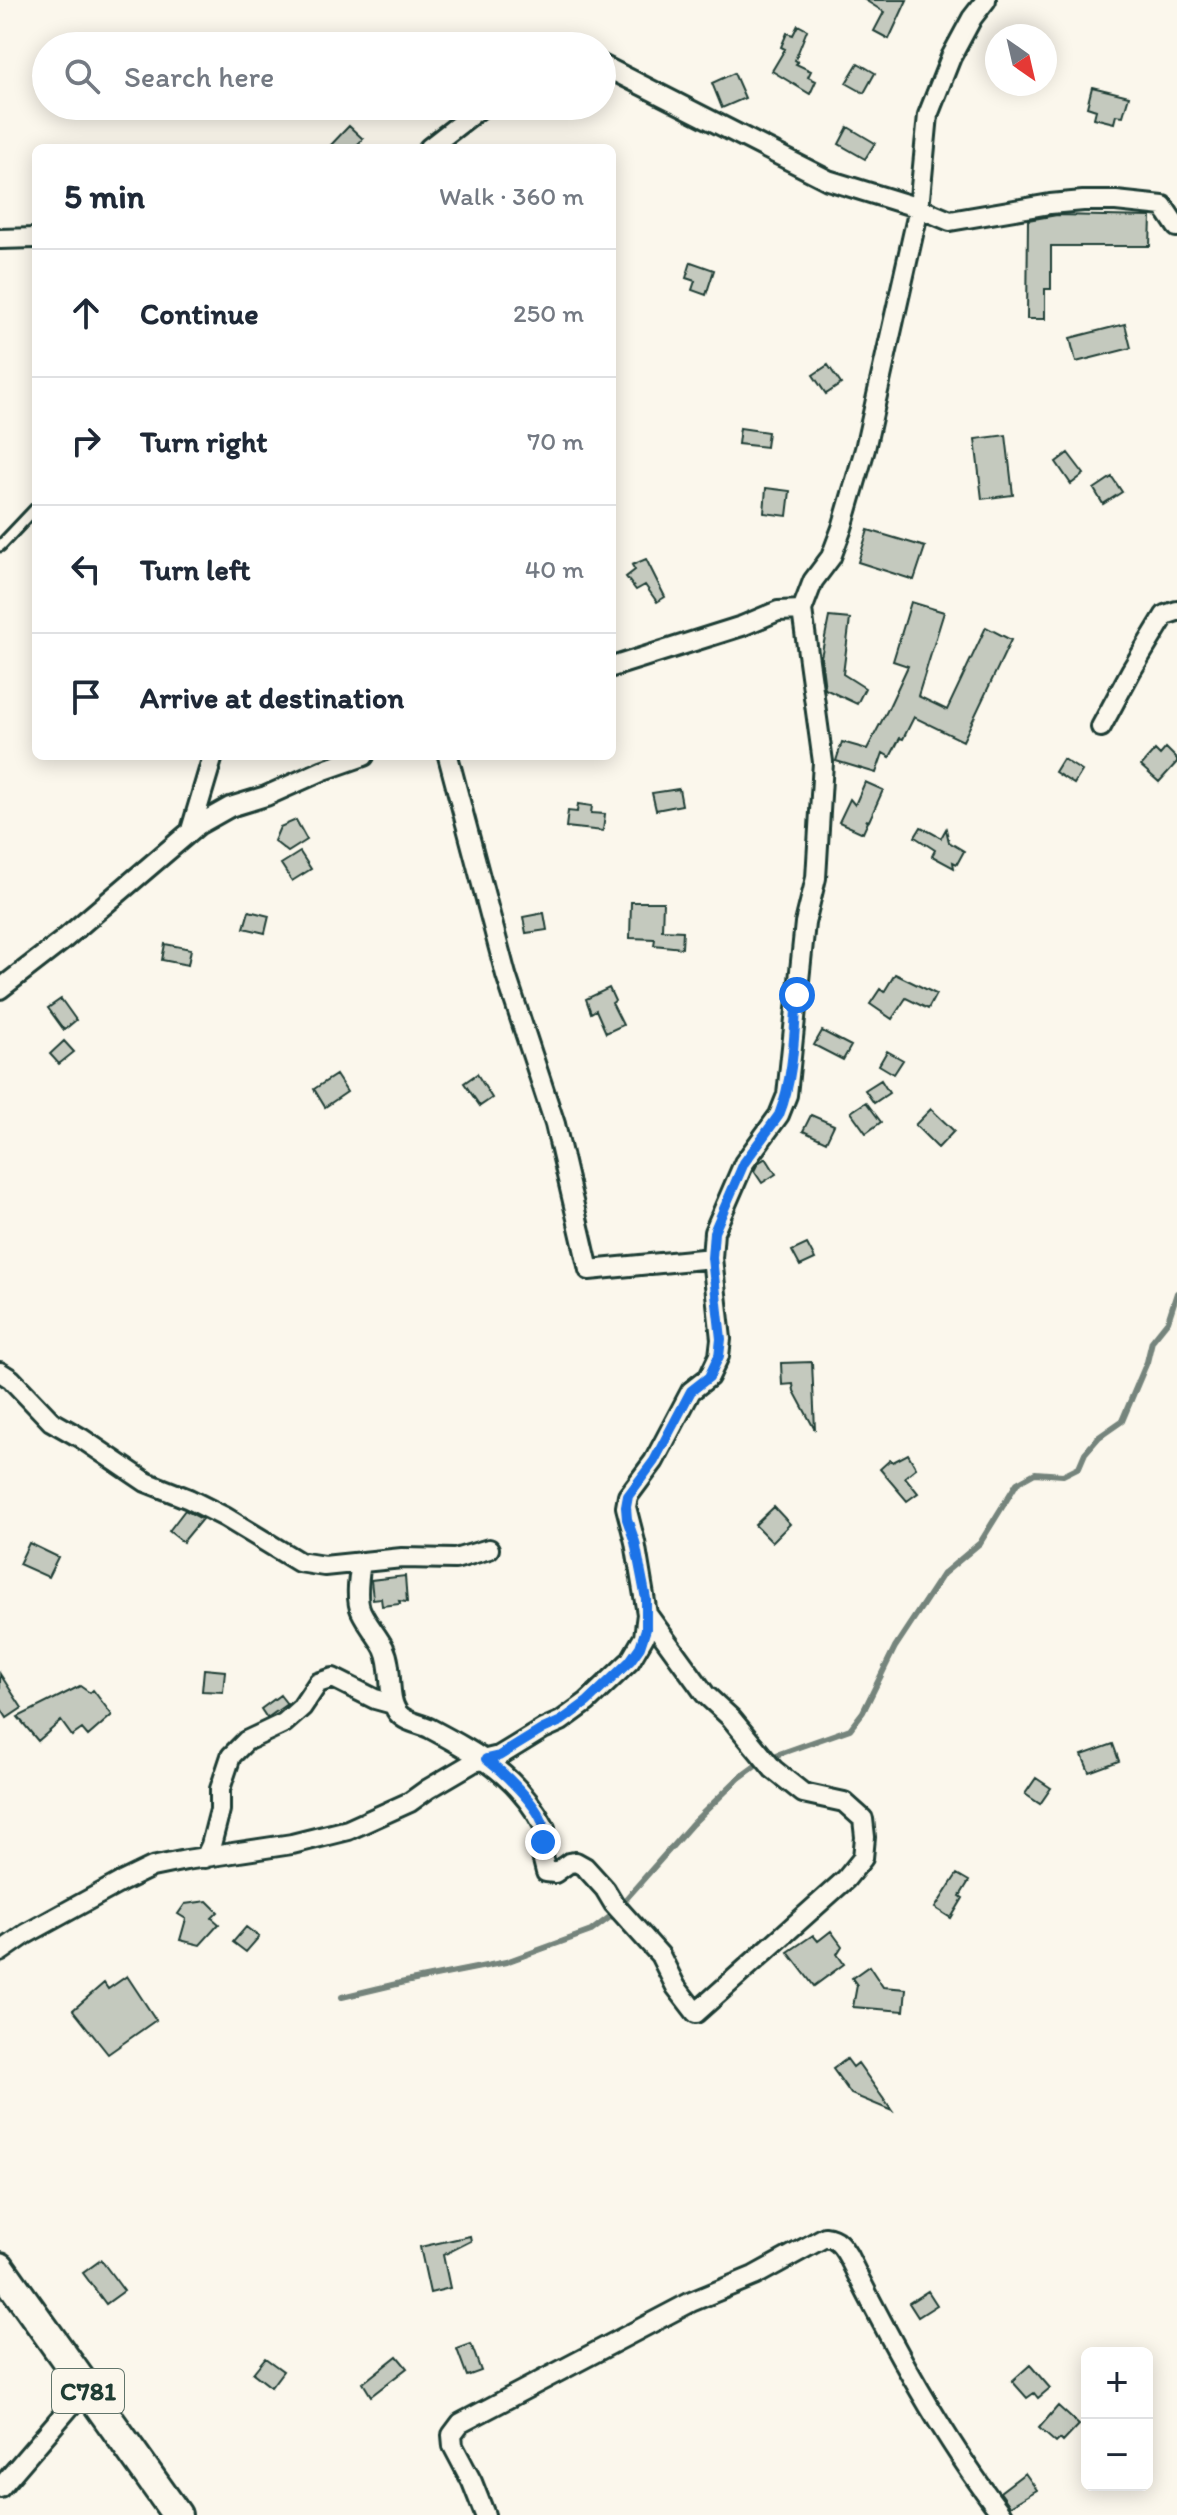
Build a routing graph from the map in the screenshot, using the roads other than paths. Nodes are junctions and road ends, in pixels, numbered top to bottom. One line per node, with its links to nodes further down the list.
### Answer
1 (986, 0): 6 (street)
2 (616, 72): 6 (street)
3 (465, 120): 4 (street)
4 (434, 144)
5 (1170, 206): 6 (street); 7 (street)
6 (919, 208): 12 (street)
7 (1177, 227)
8 (32, 238): 9 (street)
9 (0, 239)
10 (32, 512): 11 (lane)
11 (0, 546)
12 (802, 610): 14 (street); 21 (street)
13 (1177, 611): 15 (street)
14 (616, 666)
15 (1101, 727)
16 (212, 760): 19 (street)
17 (353, 760): 19 (street)
18 (449, 760): 21 (street)
19 (191, 830): 20 (street)
20 (0, 989)
21 (712, 1258): 25 (street)
22 (0, 1372): 24 (street)
23 (489, 1549): 24 (street)
24 (361, 1562): 26 (street)
25 (647, 1614): 27 (street); 27 (street)
26 (393, 1704): 27 (street); 28 (street)
27 (486, 1759): 28 (street)
28 (205, 1858): 29 (street)
29 (0, 1952)
30 (0, 2267): 31 (main road, C781)
31 (86, 2388): 32 (street); 33 (main road, C781)
32 (0, 2488)
33 (177, 2515)
34 (485, 2515): 35 (street)
35 (1002, 2515)

